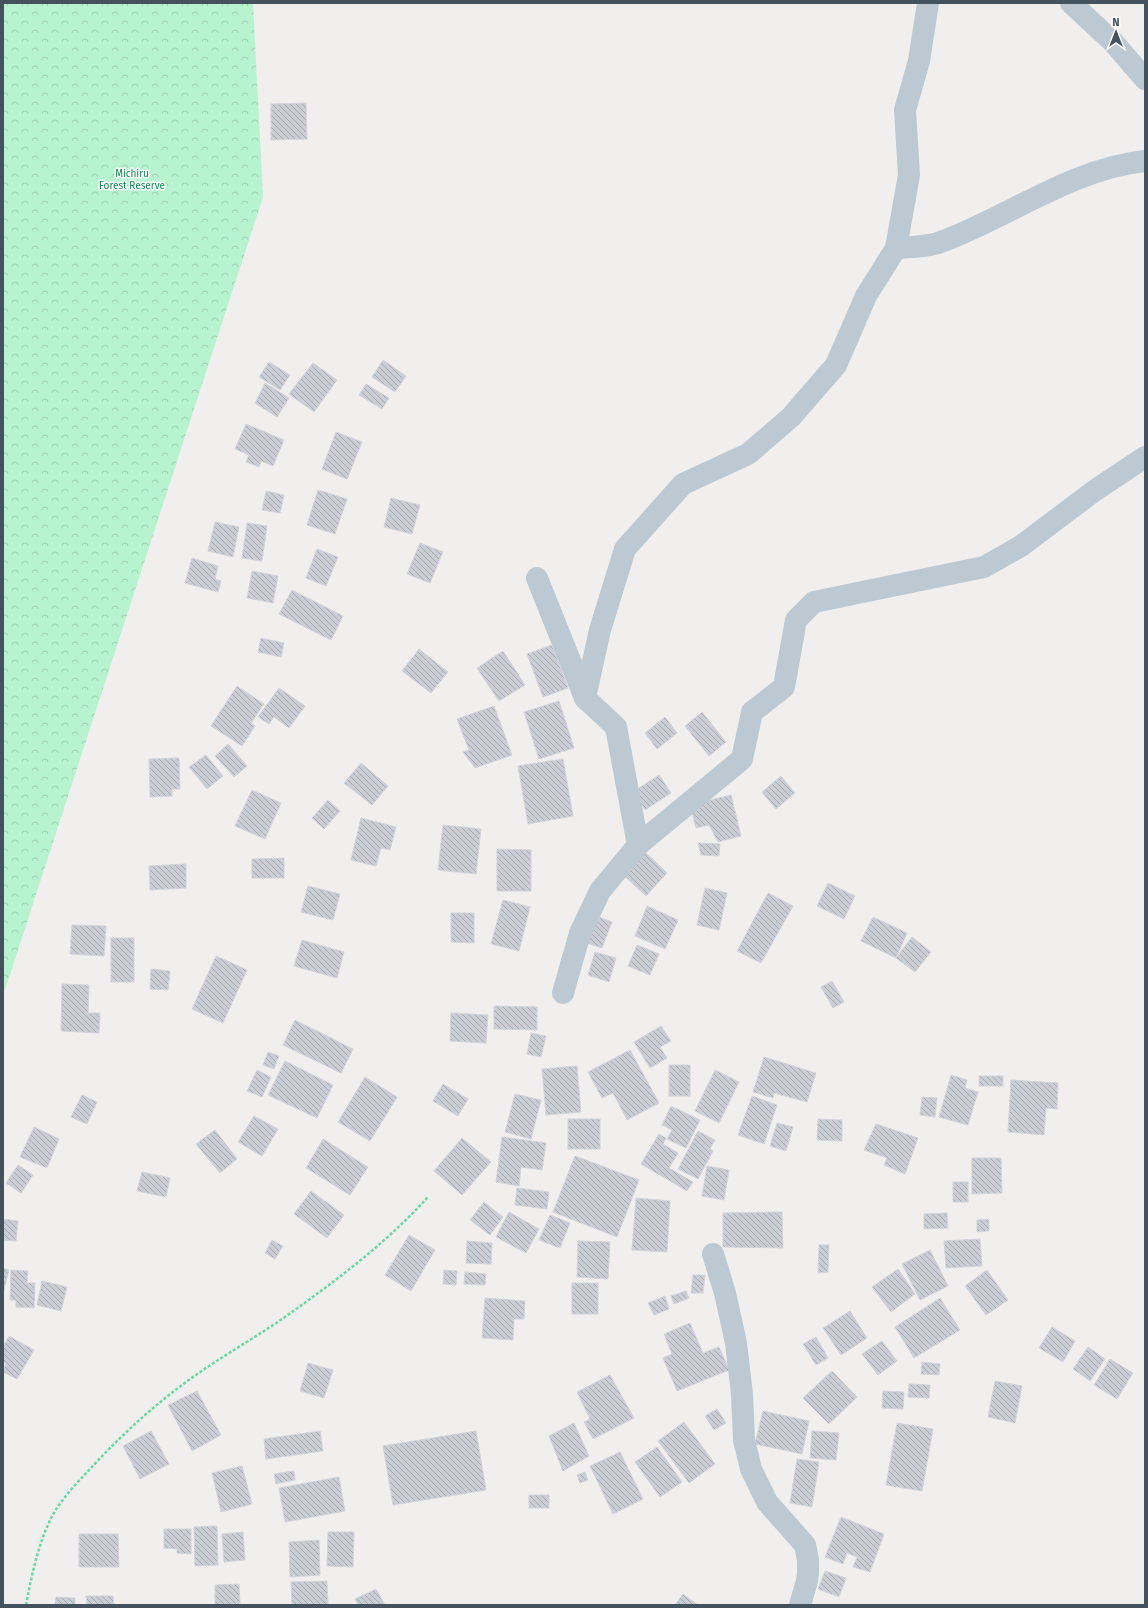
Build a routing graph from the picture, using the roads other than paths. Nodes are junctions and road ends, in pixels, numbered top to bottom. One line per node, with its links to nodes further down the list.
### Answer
1 (928, 3): 5 (street)
2 (1070, 3): 3 (street)
3 (1145, 79)
4 (1145, 161): 5 (street)
5 (896, 248): 8 (street)
6 (1145, 457): 9 (street)
7 (537, 578): 8 (street)
8 (585, 698): 9 (street)
9 (638, 844): 10 (street)
10 (563, 993)
11 (713, 1254): 12 (street)
12 (800, 1605)

